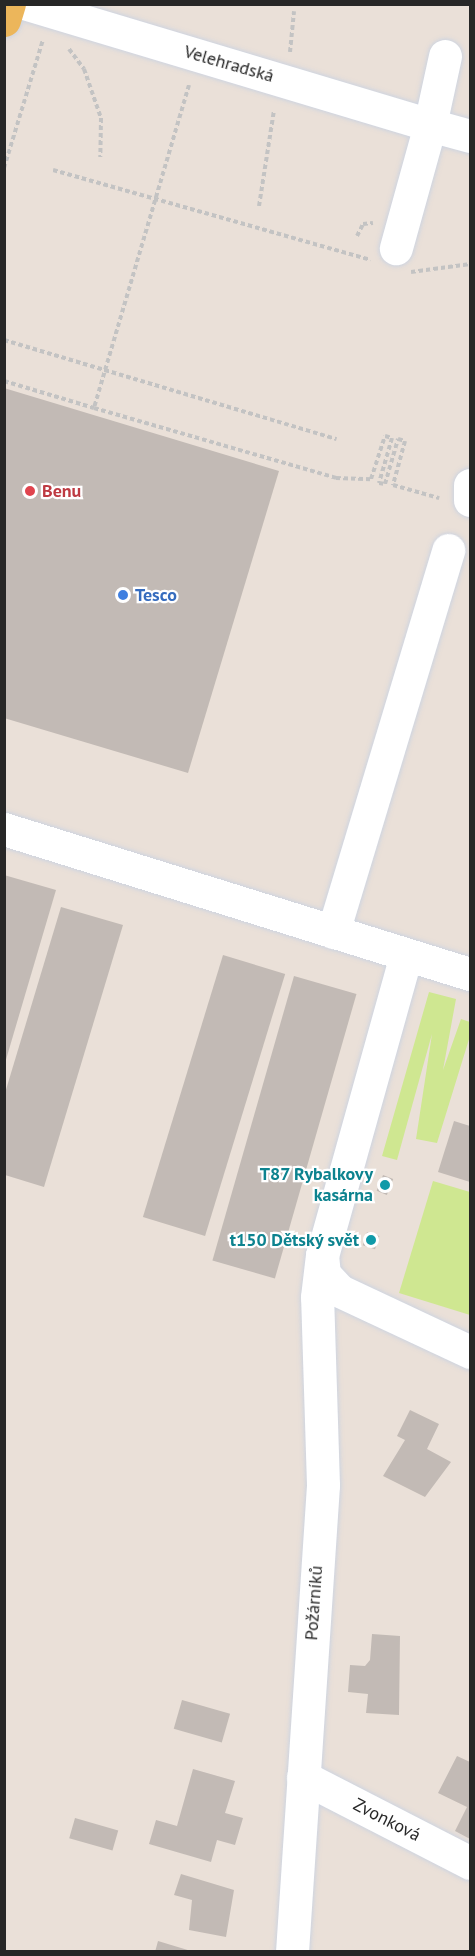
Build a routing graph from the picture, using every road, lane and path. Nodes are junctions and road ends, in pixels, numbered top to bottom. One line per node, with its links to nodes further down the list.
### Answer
1 (9, 4): 4 (main road)
2 (39, 8): 10 (street, Velehradská); 13 (path)
3 (294, 11): 6 (path)
4 (4, 20)
5 (65, 44): 12 (path)
6 (290, 54)
7 (446, 56): 10 (street)
8 (190, 75): 15 (path)
9 (274, 104): 16 (path)
10 (430, 125): 11 (street, Velehradská); 19 (street)
11 (471, 136)
12 (100, 157)
13 (4, 168)
14 (53, 170): 15 (path)
15 (156, 199): 19 (path); 22 (path)
16 (259, 206)
17 (382, 217): 18 (path)
18 (357, 236)
19 (392, 260): 20 (path)
20 (471, 264)
21 (4, 340): 22 (path)
22 (106, 370): 24 (path); 25 (path)
23 (4, 381): 24 (path)
24 (94, 408): 27 (path)
25 (337, 439)
26 (471, 485): 27 (street)
27 (457, 505)
28 (448, 550): 30 (street)
29 (4, 829): 30 (street)
30 (333, 932): 31 (street)
31 (406, 955): 32 (street); 33 (street, Požárníků)
32 (471, 974)
33 (322, 1255): 34 (street); 35 (street, Požárníků)
34 (471, 1352)
35 (303, 1777): 36 (street, Zvonková); 37 (street, Požárníků)
36 (471, 1863)
37 (292, 1952)

